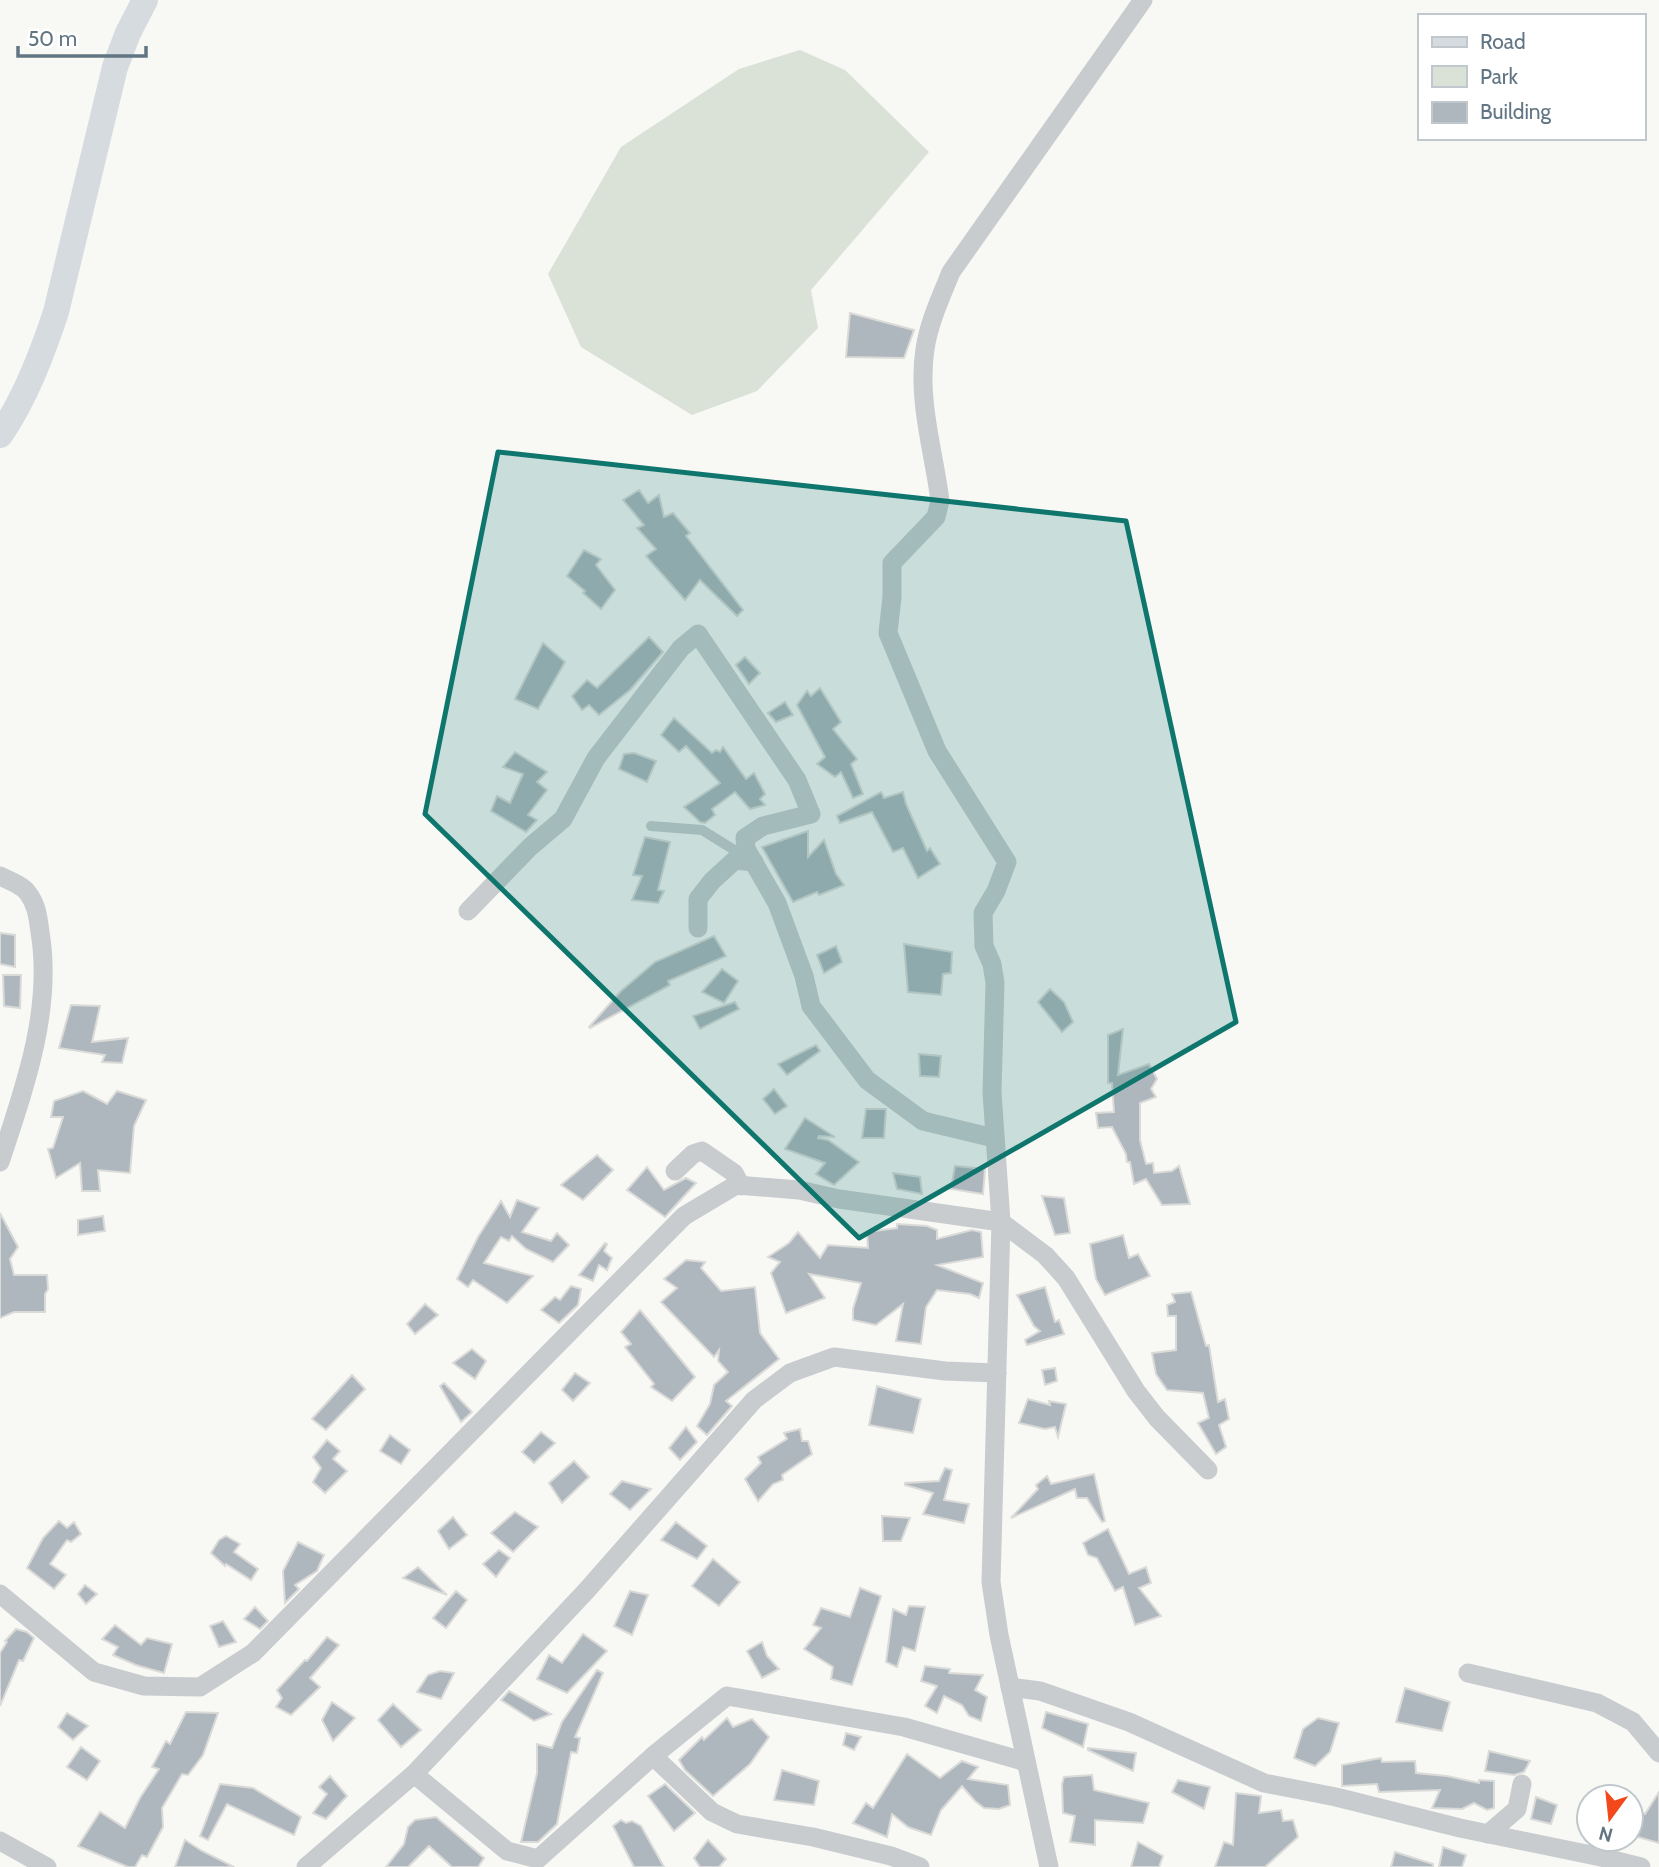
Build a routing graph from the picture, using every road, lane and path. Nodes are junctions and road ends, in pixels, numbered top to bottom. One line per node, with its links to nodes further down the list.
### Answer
1 (145, 0): 3 (main road)
2 (1143, 0): 9 (street)
3 (0, 435)
4 (651, 826): 5 (lane)
5 (754, 862): 7 (street); 8 (street); 9 (street)
6 (0, 876): 10 (street)
7 (468, 911)
8 (698, 928)
9 (994, 1138): 13 (street)
10 (0, 1162)
11 (675, 1171): 12 (street)
12 (741, 1186): 13 (street); 16 (street)
13 (1001, 1222): 14 (street); 15 (street)
14 (997, 1373): 18 (street); 22 (street)
15 (1208, 1470)
16 (0, 1594)
17 (1468, 1673): 19 (street)
18 (1010, 1687): 21 (street); 24 (street)
19 (1659, 1753)
20 (653, 1756): 21 (street); 22 (street); 28 (street)
21 (1026, 1762): 29 (street)
22 (414, 1774): 27 (street)
23 (1522, 1784): 24 (street)
24 (1488, 1834): 30 (street)
25 (0, 1841): 26 (street)
26 (47, 1867)
27 (306, 1867)
28 (920, 1867)
29 (1049, 1867)
30 (1641, 1867)

